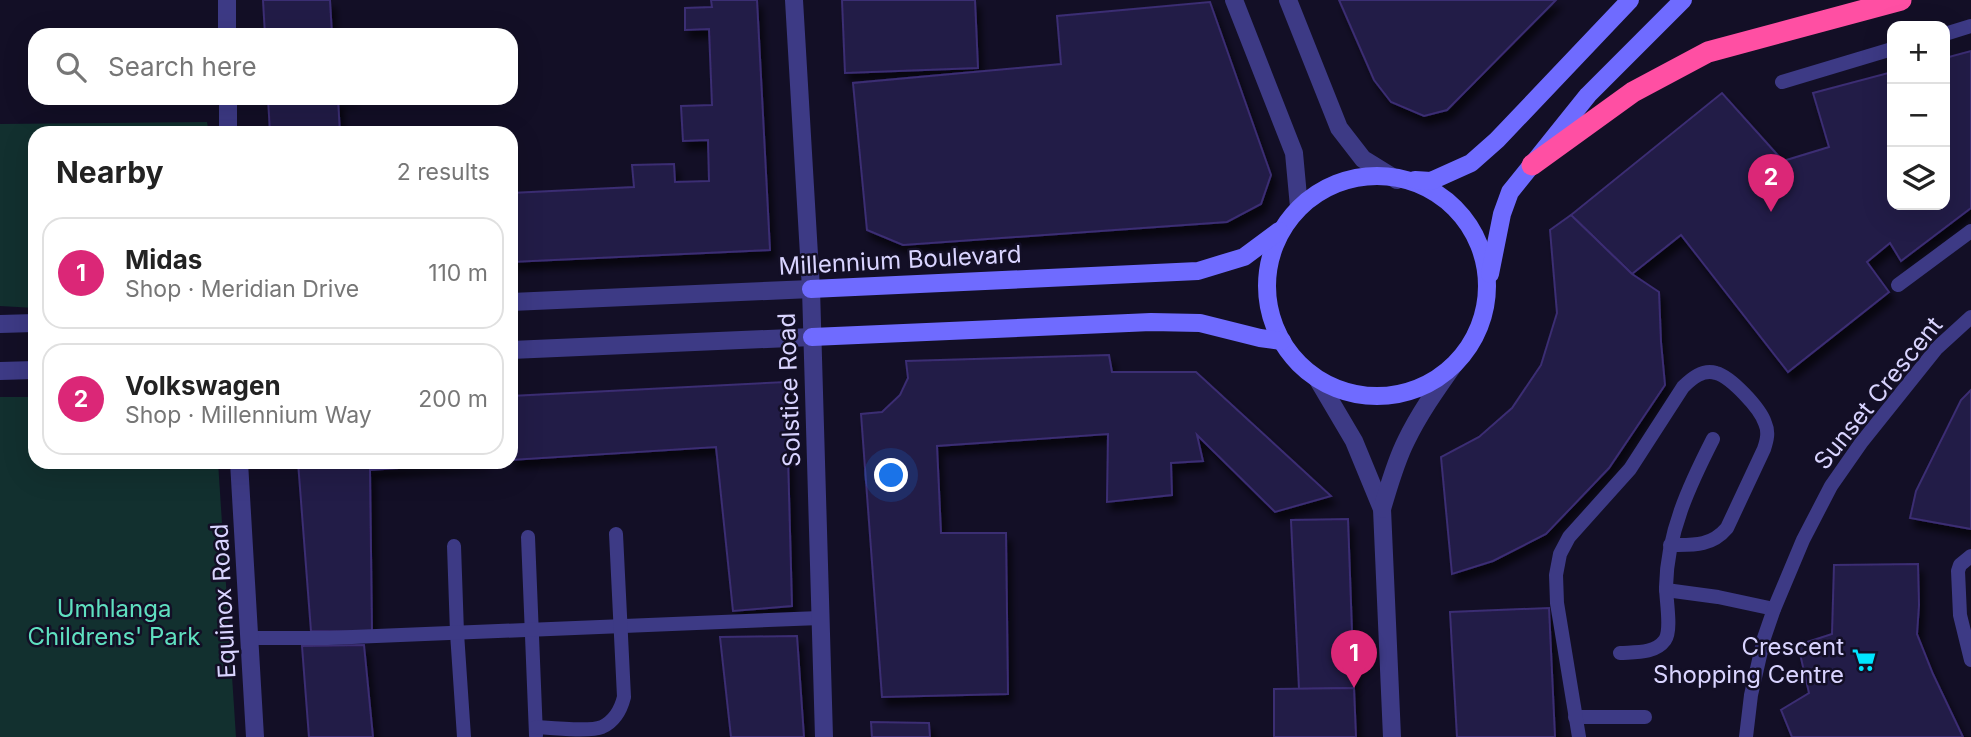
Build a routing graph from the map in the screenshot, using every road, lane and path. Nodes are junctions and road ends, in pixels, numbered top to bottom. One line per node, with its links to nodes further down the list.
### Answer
1 (226, 0): 9 (street)
2 (794, 0): 21 (street, Solstice Road)
3 (1234, 0): 17 (street)
4 (1289, 0): 16 (street)
5 (1630, 0): 16 (street)
6 (1683, 0): 15 (street)
7 (1900, 0): 15 (highway)
8 (1971, 26): 10 (lane)
9 (227, 28)
10 (1950, 32)
11 (1887, 50): 12 (lane)
12 (1782, 82)
13 (228, 105): 14 (street)
14 (228, 126)
15 (1532, 165): 22 (street)
16 (1403, 180): 17 (street, Millennium Boulevard); 22 (street, Millennium Boulevard)
17 (1299, 207): 18 (street, Millennium Boulevard)
18 (1281, 230): 21 (street, Millennium Boulevard); 28 (street, Millennium Boulevard)
19 (1971, 231): 20 (lane)
20 (1898, 285)
21 (811, 289): 23 (street, Millennium Boulevard); 27 (street, Solstice Road)
22 (1487, 289): 30 (street, Millennium Boulevard)
23 (518, 302)
24 (1971, 317): 43 (lane, Sunset Crescent)
25 (28, 323): 26 (street)
26 (0, 324)
27 (812, 337): 28 (street); 29 (street); 44 (street, Solstice Road)
28 (1282, 341): 33 (street, Millennium Boulevard)
29 (518, 350)
30 (1453, 366): 33 (street, Millennium Boulevard); 36 (street)
31 (28, 370): 32 (street)
32 (0, 371)
33 (1318, 380): 36 (street)
34 (1713, 439): 39 (lane)
35 (239, 469): 48 (street, Equinox Road)
36 (1382, 509): 57 (street)
37 (616, 534): 45 (lane)
38 (528, 537): 46 (lane)
39 (1670, 545): 42 (lane); 51 (lane)
40 (454, 546): 47 (lane)
41 (1971, 556): 50 (lane)
42 (1666, 590): 43 (lane); 49 (lane)
43 (1774, 610): 59 (lane, Sunset Crescent)
44 (820, 618): 45 (lane); 56 (street, Solstice Road)
45 (620, 626): 46 (lane); 53 (lane)
46 (533, 630): 47 (lane); 53 (lane)
47 (457, 633): 48 (lane); 55 (lane)
48 (249, 638): 54 (street, Equinox Road)
49 (1620, 653)
50 (1971, 660)
51 (1576, 717): 52 (lane); 58 (lane)
52 (1645, 717)
53 (536, 732)
54 (255, 737)
55 (464, 737)
56 (824, 737)
57 (1392, 737)
58 (1579, 737)
59 (1746, 737)

